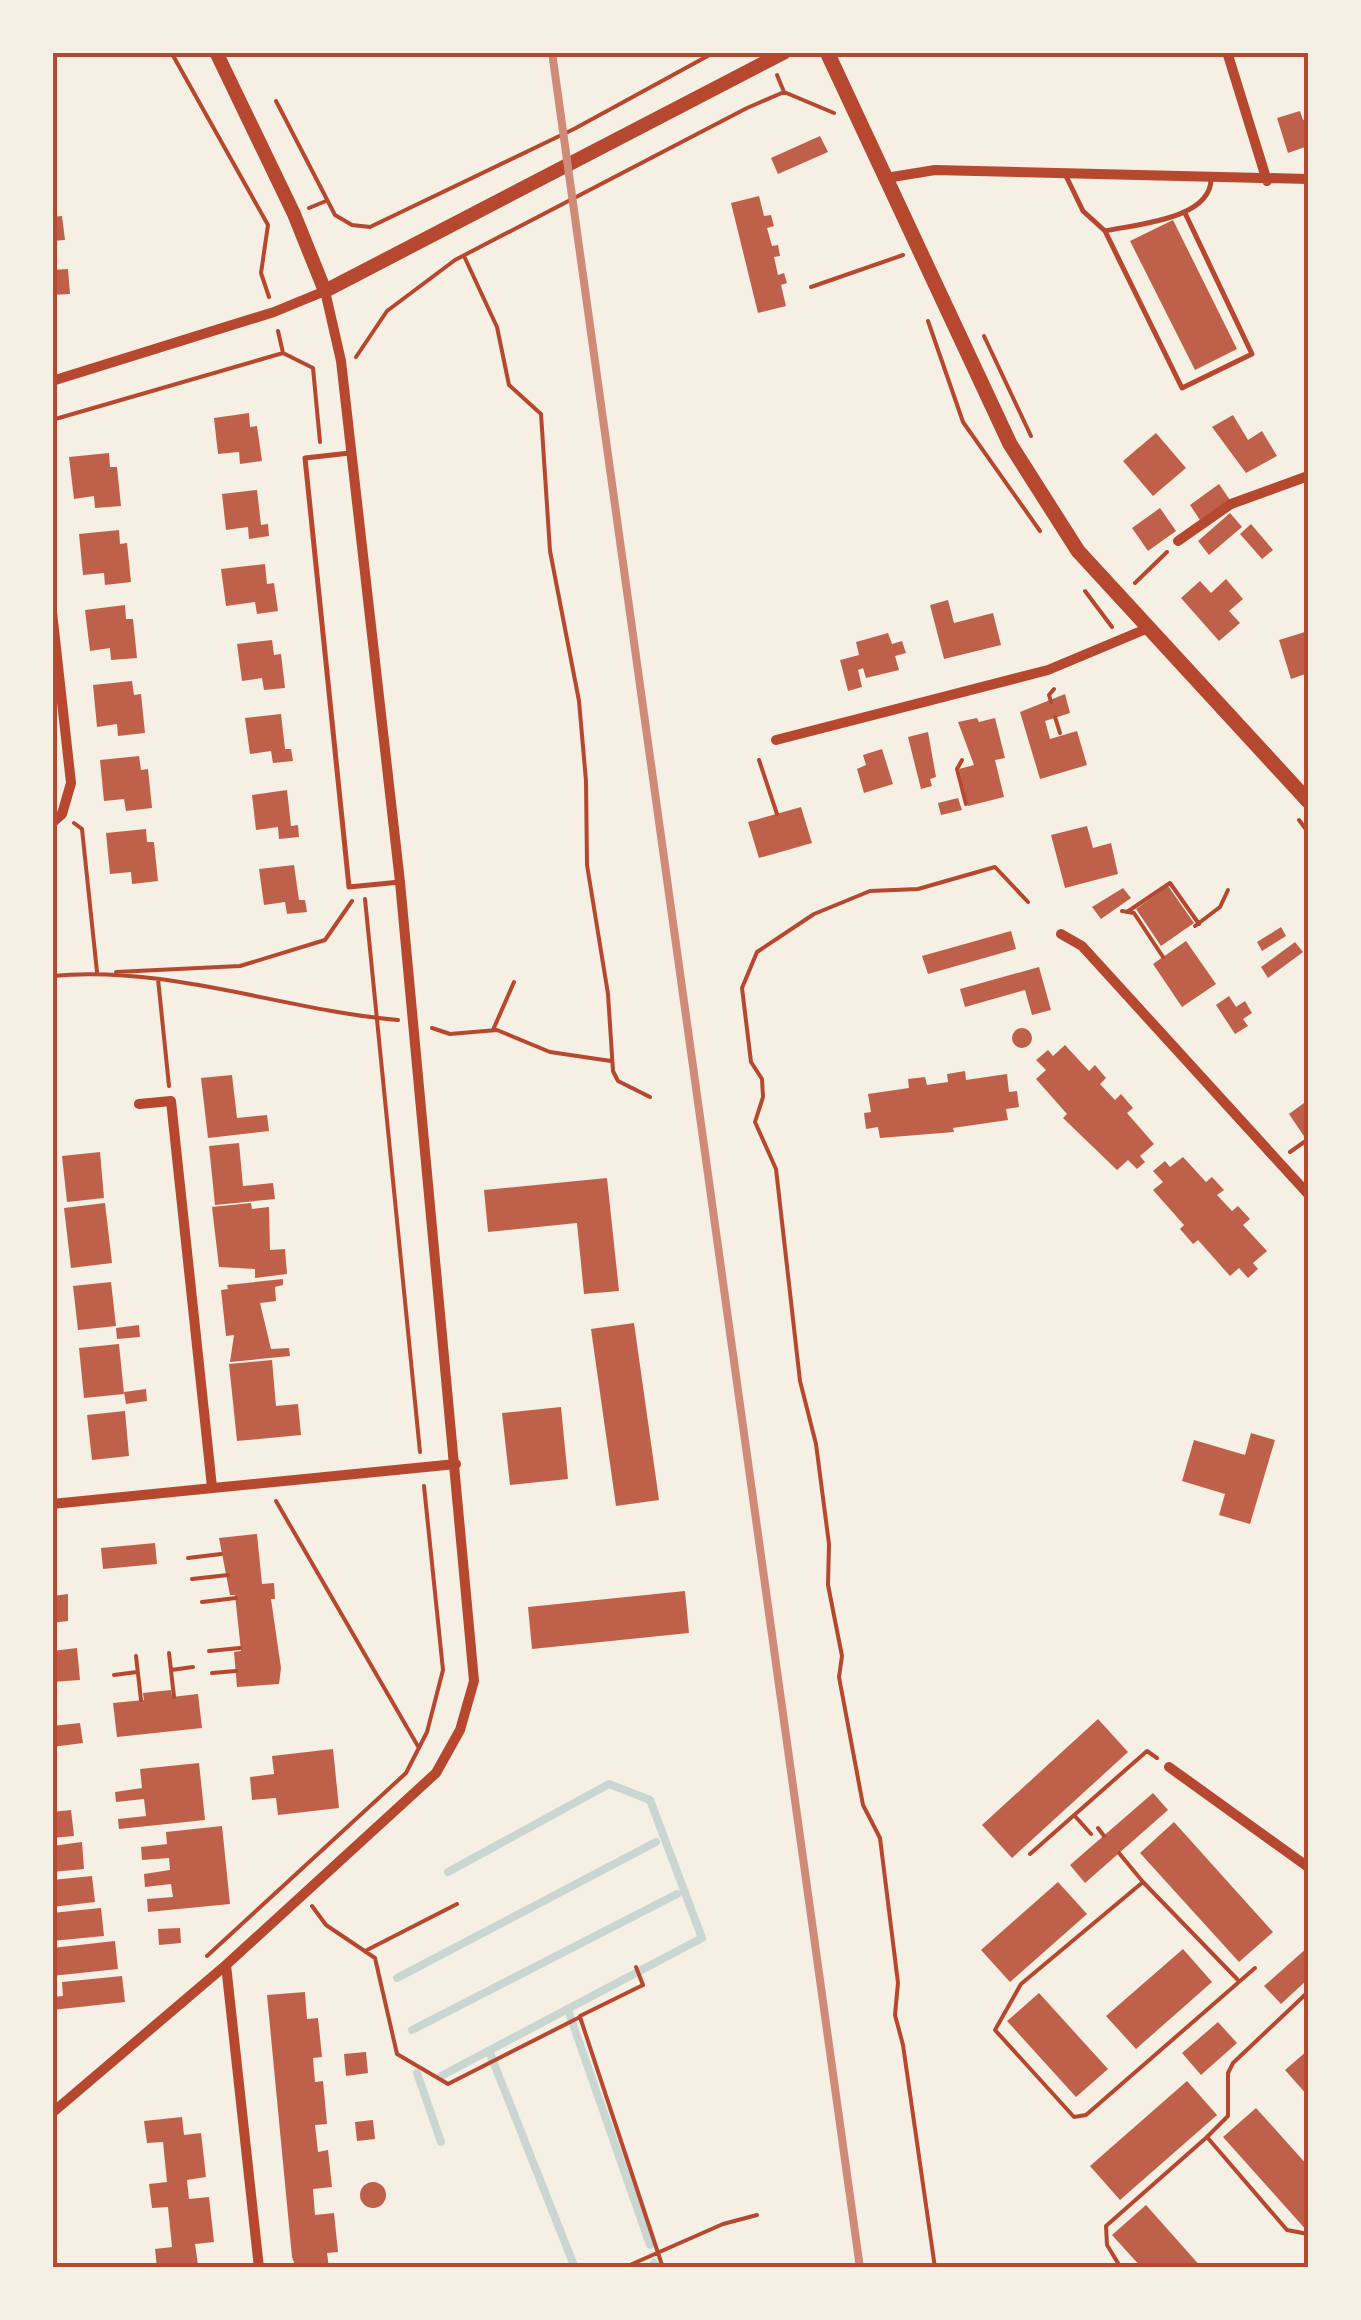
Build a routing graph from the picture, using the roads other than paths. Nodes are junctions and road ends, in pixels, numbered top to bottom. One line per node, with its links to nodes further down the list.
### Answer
1 (216, 52): 12 (street)
2 (785, 52): 12 (street)
3 (827, 52): 6 (main road)
4 (1228, 54): 9 (street)
5 (1065, 174): 6 (street); 7 (street); 11 (lane)
6 (886, 178): 18 (main road)
7 (1212, 179): 9 (street); 10 (lane)
8 (1308, 179): 9 (street)
9 (1267, 181)
10 (1184, 214): 11 (lane); 11 (lane)
11 (1104, 231)
12 (325, 291): 13 (street); 14 (street)
13 (52, 382)
14 (352, 453): 22 (street); 22 (lane)
15 (1308, 476): 16 (street)
16 (1178, 541)
17 (52, 612): 21 (street)
18 (1146, 629): 19 (street); 20 (main road)
19 (776, 740)
20 (1308, 801)
21 (52, 823)
22 (400, 882): 26 (street)
23 (1061, 934): 25 (street)
24 (139, 1104): 27 (street)
25 (1308, 1194)
26 (456, 1464): 27 (street); 31 (street)
27 (212, 1487): 28 (street)
28 (52, 1504)
29 (1168, 1767): 30 (street)
30 (1308, 1867)
31 (226, 1966): 32 (street); 33 (street)
32 (52, 2114)
33 (259, 2268)

